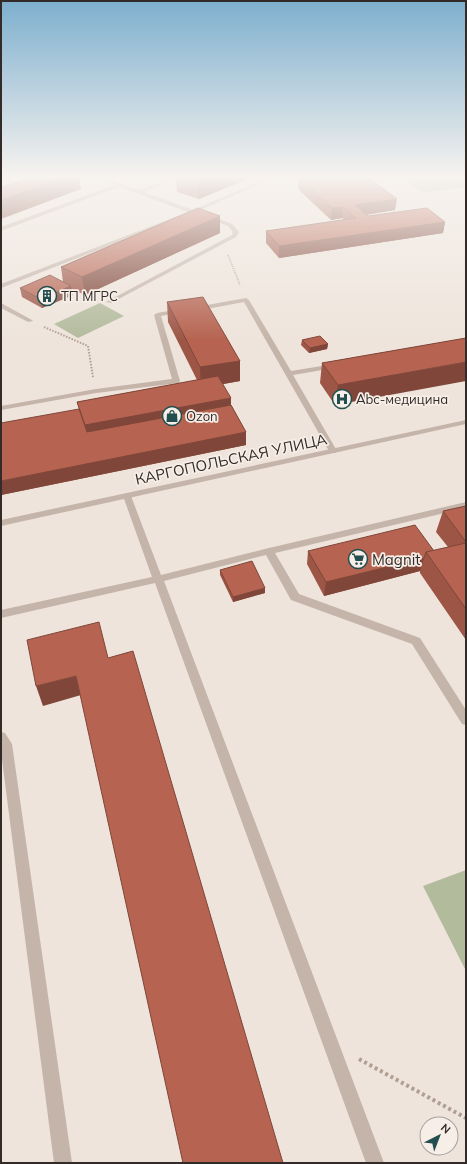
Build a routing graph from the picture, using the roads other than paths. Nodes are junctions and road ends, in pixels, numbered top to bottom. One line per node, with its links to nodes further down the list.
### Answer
1 (142, 231): 3 (street)
2 (235, 231): 4 (street)
3 (1, 286)
4 (109, 302)
5 (1, 305): 6 (street)
6 (30, 321)
7 (342, 364): 8 (street)
8 (288, 374): 9 (street); 11 (street)
9 (1, 408)
10 (466, 422): 11 (street, КАРГОПОЛЬСКАЯ УЛИЦА)
11 (333, 451): 12 (street, КАРГОПОЛЬСКАЯ УЛИЦА)
12 (127, 496): 14 (street, КАРГОПОЛЬСКАЯ УЛИЦА); 16 (street)
13 (466, 505): 15 (street)
14 (1, 523)
15 (269, 551): 16 (street); 18 (street)
16 (158, 579): 17 (street); 21 (street)
17 (1, 614)
18 (466, 720)
19 (1, 737): 20 (street)
20 (63, 1163)
21 (374, 1163)

